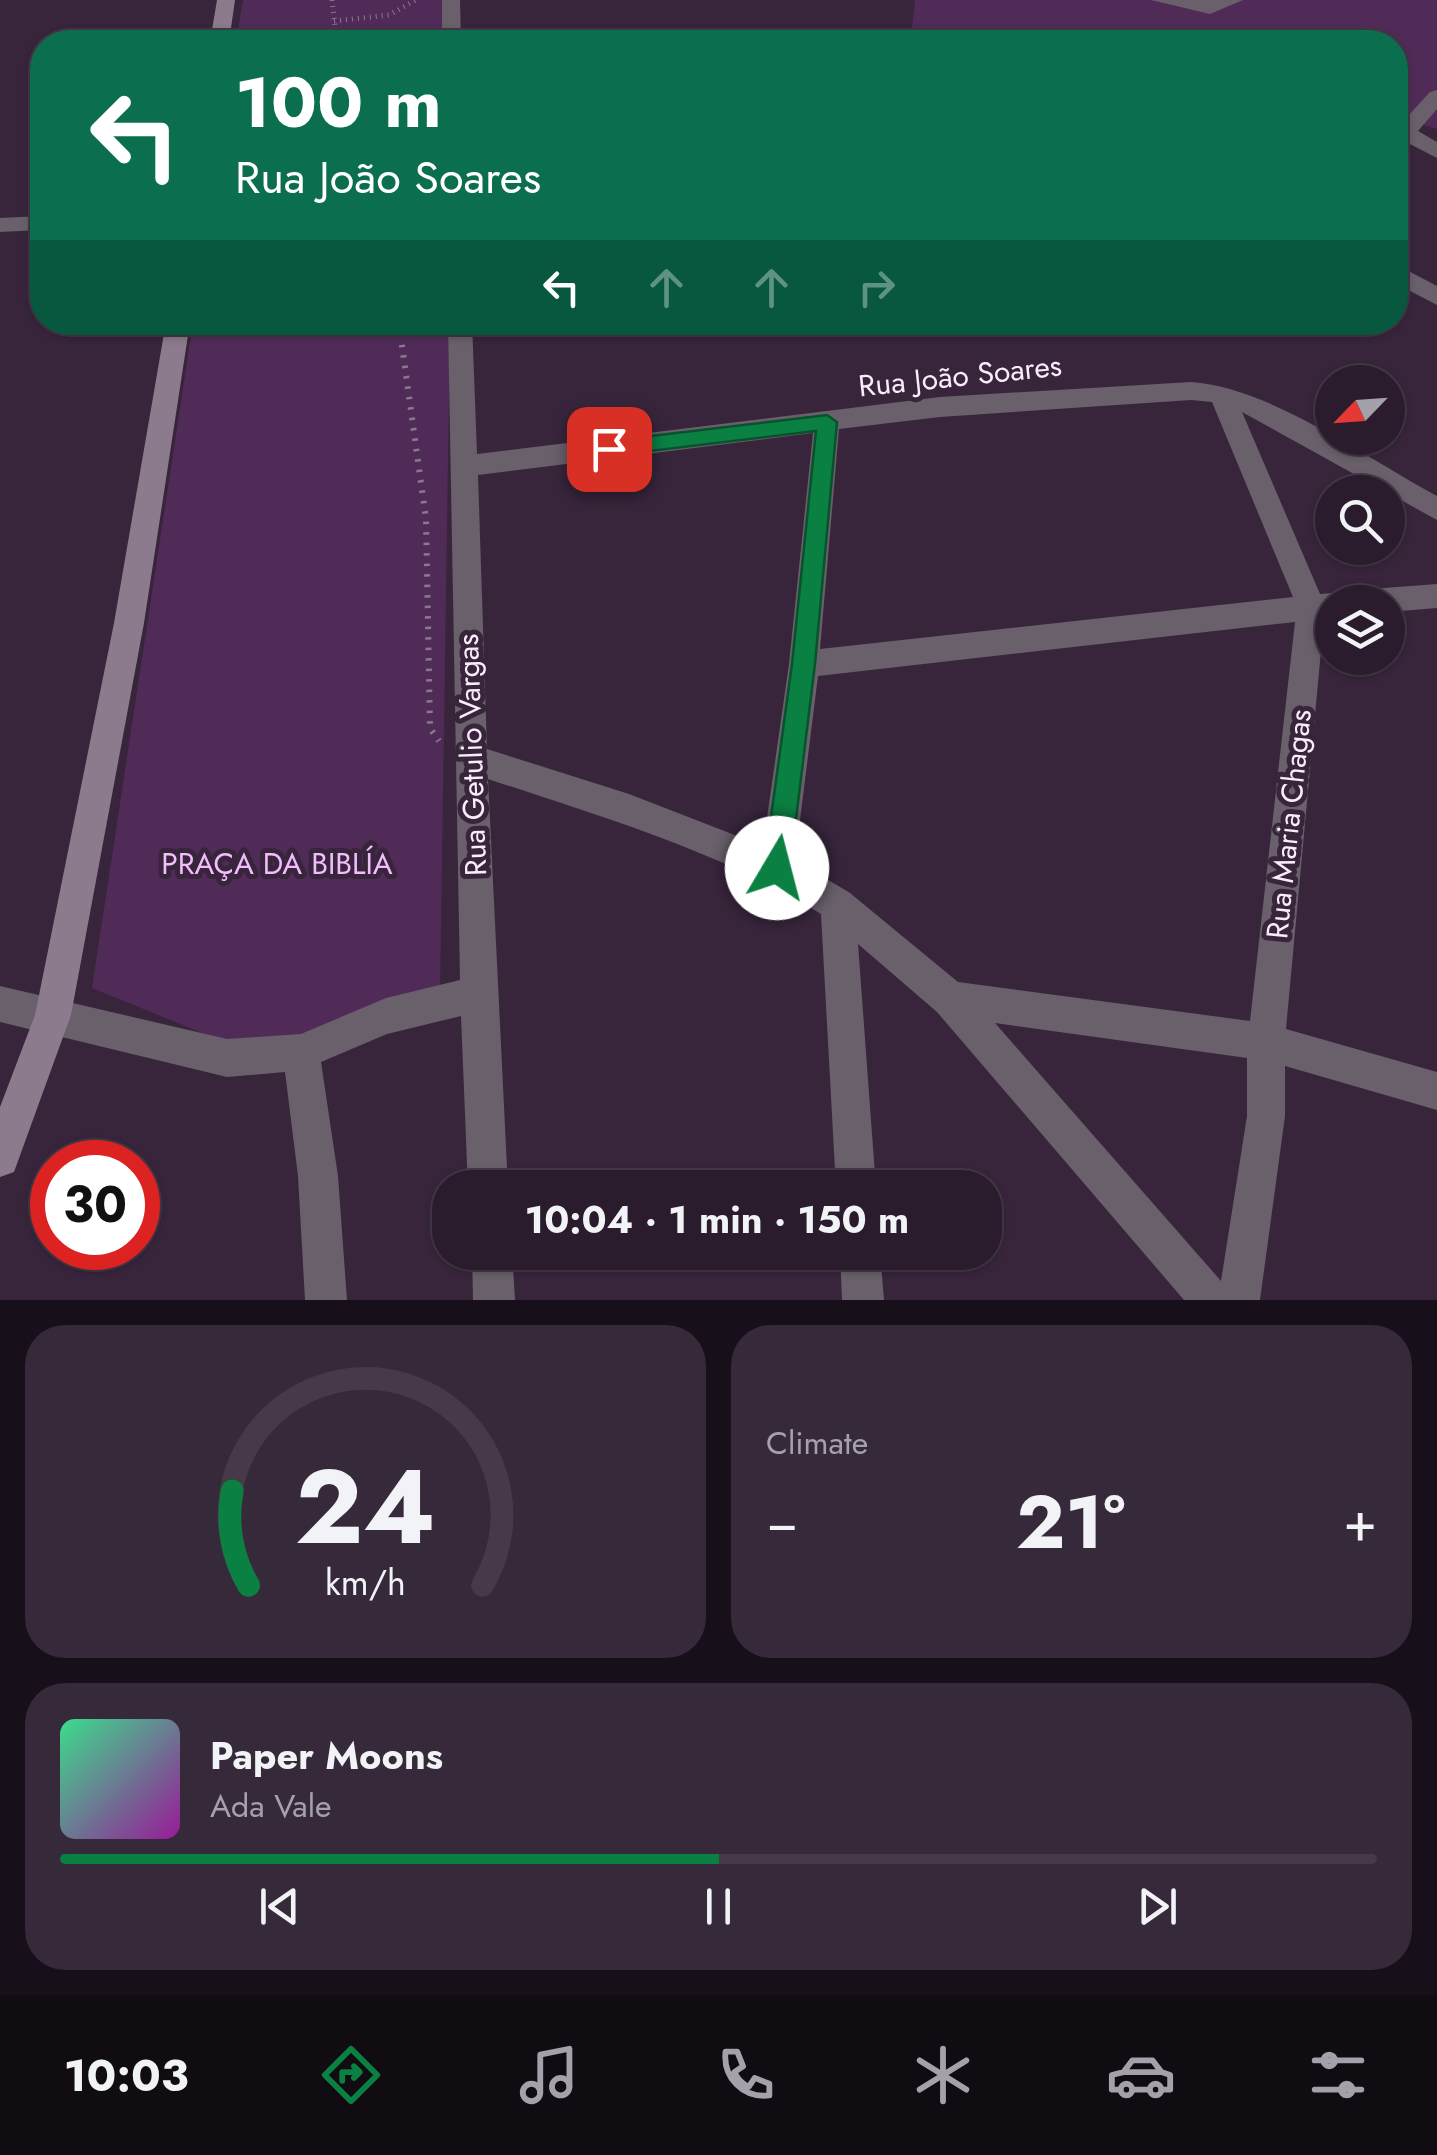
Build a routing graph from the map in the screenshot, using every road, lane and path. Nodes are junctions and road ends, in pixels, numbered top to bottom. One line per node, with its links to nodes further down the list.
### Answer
1 (226, 0): 8 (street)
2 (332, 0): 7 (path)
3 (416, 0): 7 (path)
4 (451, 0): 10 (street)
5 (1160, 0): 6 (street)
6 (1234, 0)
7 (334, 21): 9 (path)
8 (222, 30)
9 (335, 30)
10 (452, 30)
11 (1437, 96): 12 (street)
12 (1408, 130)
13 (1408, 142): 14 (street)
14 (1437, 151)
15 (30, 224): 16 (street)
16 (0, 225)
17 (1408, 280): 18 (street)
18 (1437, 297)
19 (176, 335): 38 (street)
20 (401, 335): 32 (path)
21 (460, 335): 24 (street, Rua Getulio Vargas)
22 (1222, 393): 23 (street, Rua João Soares); 25 (street, Rua João Soares); 26 (street)
23 (827, 422): 24 (street, Rua João Soares); 31 (street)
24 (464, 466): 32 (street, Rua Getulio Vargas)
25 (1437, 509)
26 (1315, 591)
27 (1437, 596): 28 (street)
28 (1405, 598)
29 (1315, 607): 31 (street)
30 (1315, 660): 39 (street, Rua Maria Chagas)
31 (804, 664): 33 (street)
32 (473, 759): 33 (street); 35 (street, Rua Getulio Vargas)
33 (777, 868): 34 (street)
34 (838, 905): 36 (street); 44 (street)
35 (478, 994): 40 (street); 43 (street, Rua Getulio Vargas)
36 (950, 999): 39 (street); 50 (street)
37 (0, 1004): 38 (street)
38 (53, 1014): 40 (street); 42 (street)
39 (1266, 1042): 41 (street); 51 (street, Rua Maria Chagas)
40 (301, 1052): 47 (street)
41 (1437, 1091)
42 (0, 1158)
43 (487, 1170)
44 (855, 1170)
45 (493, 1270): 48 (street)
46 (861, 1270): 49 (street)
47 (326, 1300)
48 (494, 1300)
49 (863, 1300)
50 (1211, 1300)
51 (1239, 1300)

